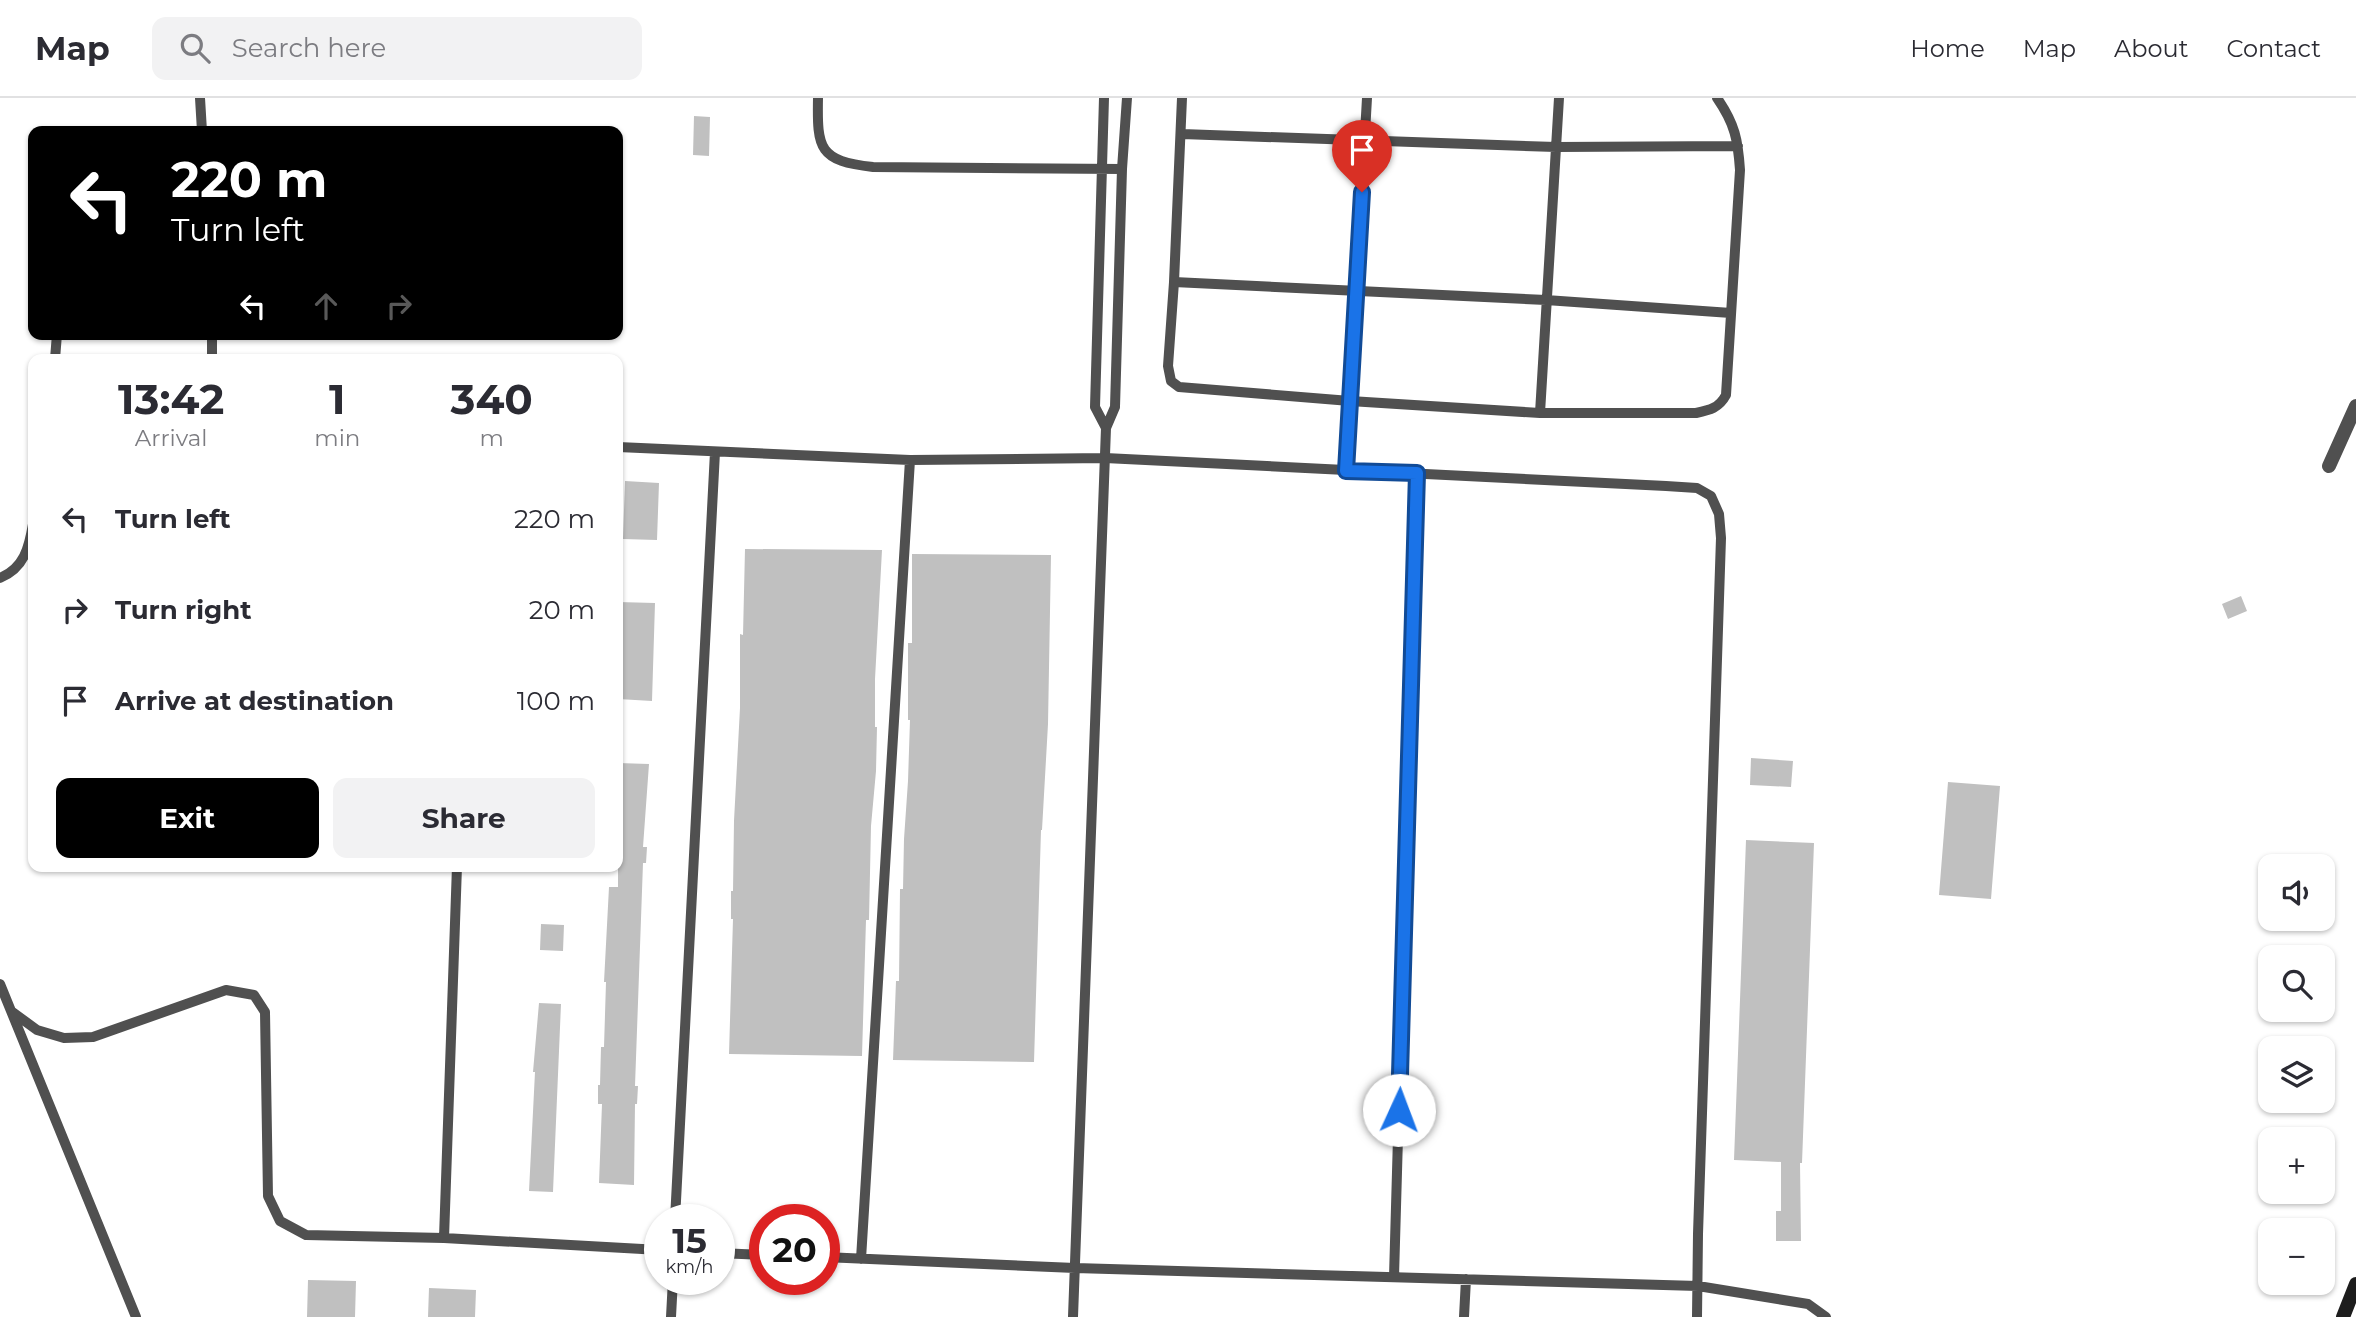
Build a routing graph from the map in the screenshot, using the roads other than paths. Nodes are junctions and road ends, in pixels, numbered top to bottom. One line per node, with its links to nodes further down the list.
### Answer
1 (200, 98): 9 (lane)
2 (818, 98): 14 (lane)
3 (1104, 98): 14 (lane)
4 (1127, 98): 15 (lane)
5 (1182, 98): 10 (lane)
6 (1367, 98): 11 (lane)
7 (1559, 98): 13 (lane)
8 (1717, 98): 12 (lane)
9 (202, 126)
10 (1182, 134): 11 (lane); 16 (lane)
11 (1365, 142): 13 (lane); 17 (lane)
12 (1738, 146): 13 (lane); 19 (lane)
13 (1556, 147): 18 (lane)
14 (1102, 169): 15 (lane); 23 (lane)
15 (1122, 169): 23 (lane)
16 (1174, 282): 17 (lane); 20 (lane)
17 (1356, 292): 18 (lane); 20 (lane)
18 (1546, 300): 19 (lane); 22 (lane)
19 (1731, 313): 22 (lane)
20 (1350, 401): 22 (lane); 29 (lane)
21 (2356, 405): 28 (street)
22 (1540, 413)
23 (1105, 428): 26 (lane)
24 (623, 447): 25 (lane)
25 (715, 452): 27 (lane); 36 (lane)
26 (1105, 458): 27 (lane); 29 (lane); 41 (lane)
27 (910, 460): 40 (lane)
28 (2329, 466)
29 (1346, 471): 30 (lane)
30 (1417, 473): 42 (lane); 45 (lane)
31 (28, 550): 32 (lane)
32 (0, 578)
33 (457, 872): 37 (lane)
34 (0, 984): 35 (lane)
35 (11, 1012): 37 (lane); 47 (lane)
36 (676, 1204)
37 (444, 1238): 38 (lane)
38 (644, 1249)
39 (840, 1258): 40 (lane)
40 (862, 1259): 41 (lane)
41 (1075, 1268): 42 (lane); 49 (lane)
42 (1394, 1277): 43 (lane)
43 (1466, 1279): 45 (lane); 50 (lane)
44 (2356, 1284): 53 (main road)
45 (1698, 1286): 51 (lane); 52 (lane)
46 (672, 1295): 48 (lane)
47 (136, 1317)
48 (671, 1317)
49 (1073, 1317)
50 (1464, 1317)
51 (1697, 1317)
52 (1826, 1317)
53 (2343, 1317)

